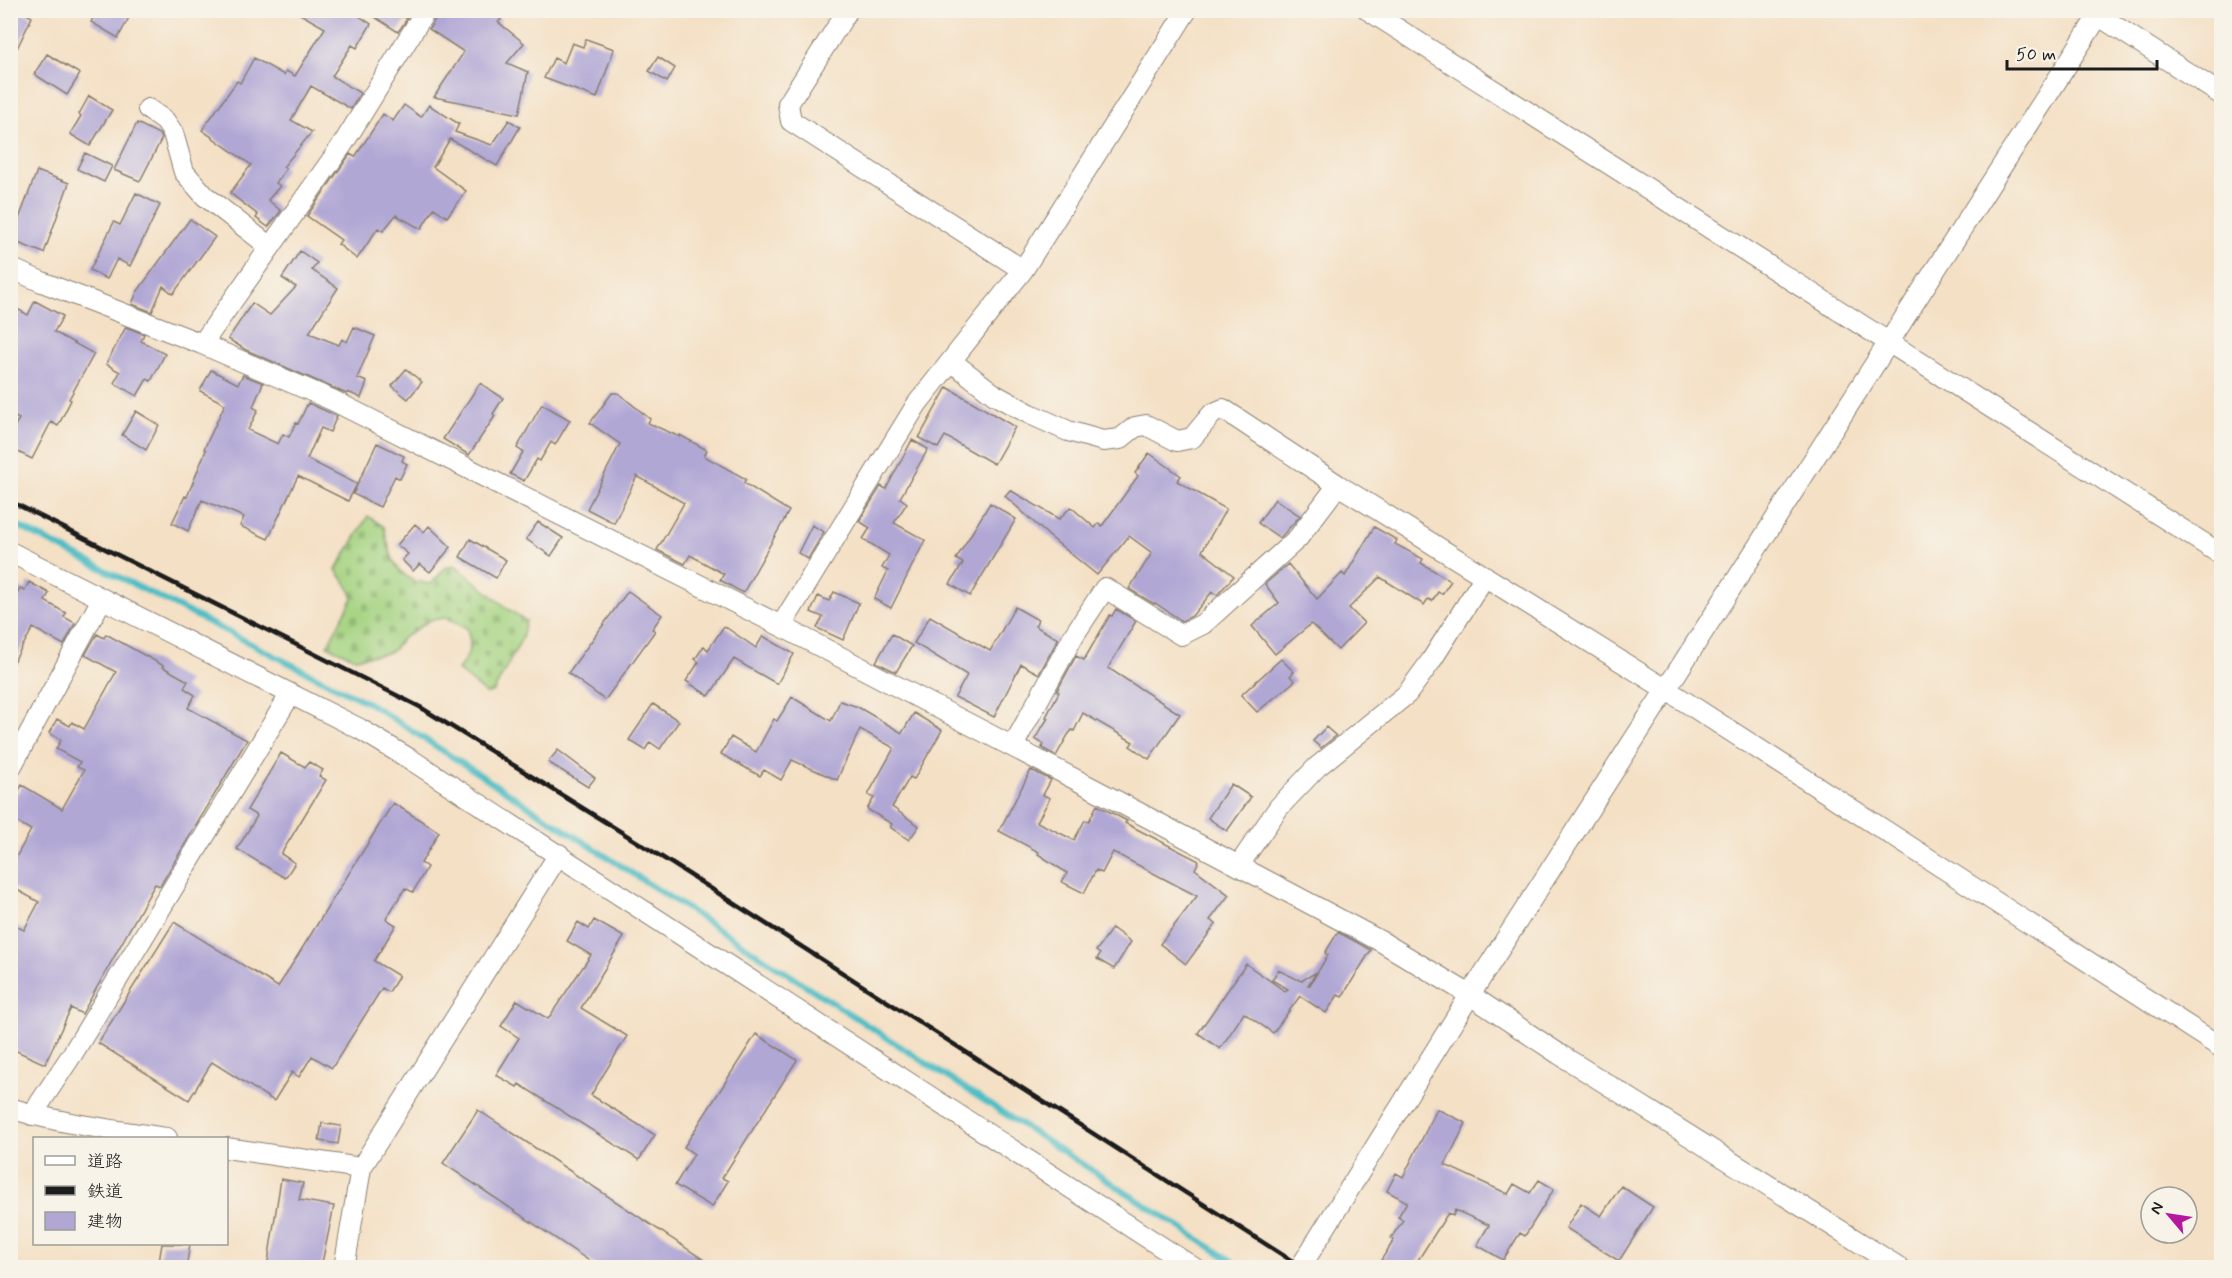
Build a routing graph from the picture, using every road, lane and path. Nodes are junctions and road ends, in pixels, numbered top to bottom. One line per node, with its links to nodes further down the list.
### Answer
1 (426, 10): 8 (street)
2 (848, 10): 10 (street)
3 (1187, 10): 10 (street)
4 (1368, 10): 11 (street)
5 (2101, 13): 6 (street); 11 (street)
6 (2222, 95)
7 (148, 109): 8 (street)
8 (270, 247): 12 (street)
9 (10, 268): 12 (street)
10 (1023, 270): 13 (street)
11 (1890, 343): 16 (street); 20 (street)
12 (202, 344): 19 (street)
13 (951, 361): 14 (street); 19 (street)
14 (1338, 485): 17 (street); 22 (street)
15 (11, 555): 18 (street)
16 (2222, 555)
17 (1485, 576): 20 (street); 25 (street)
18 (102, 599): 21 (street); 23 (street)
19 (781, 626): 22 (street)
20 (1667, 690): 26 (street); 27 (street)
21 (290, 695): 24 (street); 29 (street)
22 (1013, 746): 25 (street)
23 (10, 769)
24 (559, 854): 32 (street); 34 (street)
25 (1239, 865): 26 (street)
26 (1470, 995): 35 (street); 36 (street)
27 (2222, 1048)
28 (10, 1108): 29 (street)
29 (32, 1115): 30 (street)
30 (161, 1137)
31 (228, 1148): 32 (street)
32 (361, 1168): 33 (street)
33 (344, 1268)
34 (1194, 1268)
35 (1300, 1268)
36 (1900, 1268)

